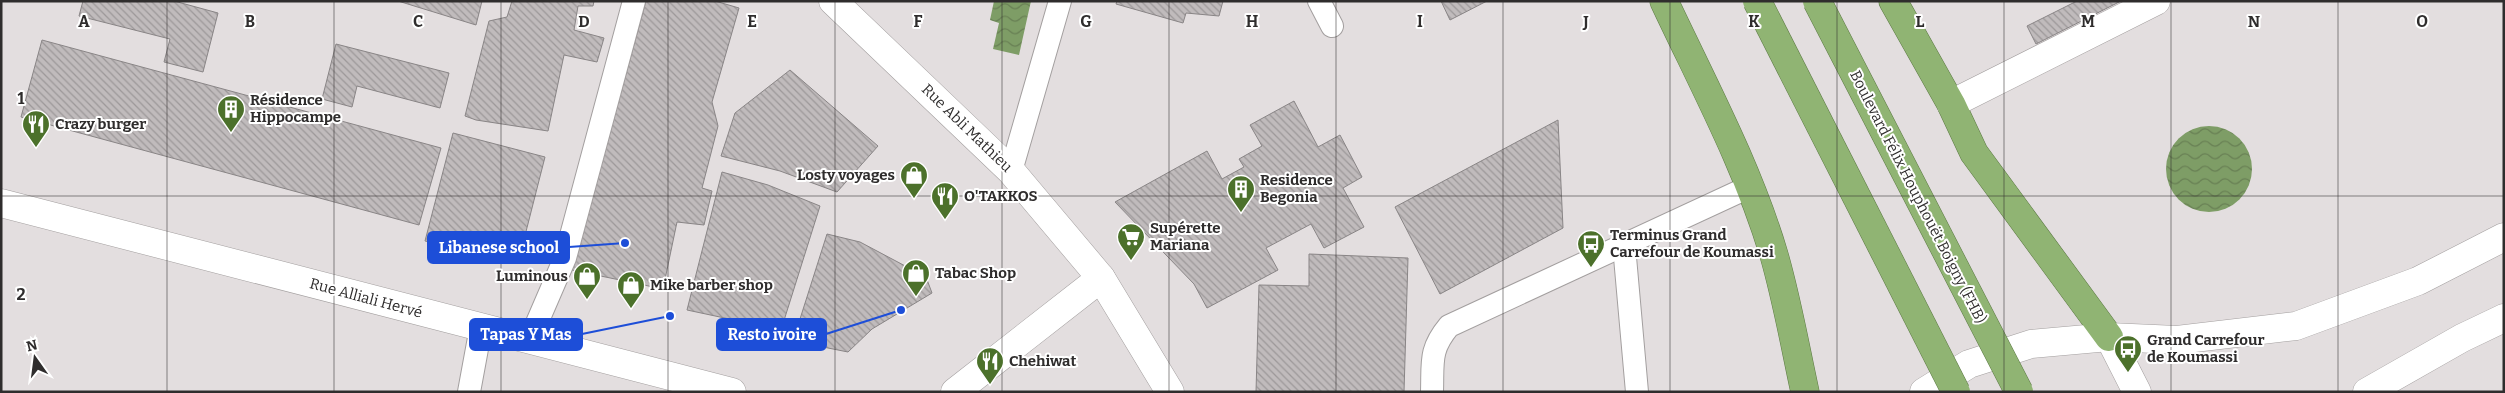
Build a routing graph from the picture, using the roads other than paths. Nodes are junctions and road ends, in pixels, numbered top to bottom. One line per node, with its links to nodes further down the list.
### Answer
1 (634, 1): 21 (lane)
2 (833, 1): 12 (street, Rue Abli Mathieu)
3 (1060, 1): 12 (lane)
4 (1319, 1): 10 (lane)
5 (1664, 1): 13 (highway)
6 (1757, 1): 30 (highway, bridge)
7 (1817, 1): 31 (highway, Boulevard Félix Houphouët Boigny (FHB), bridge)
8 (1893, 1): 11 (highway)
9 (2156, 1): 11 (street)
10 (1332, 26)
11 (1951, 104): 20 (highway)
12 (1011, 170): 17 (street, Rue Abli Mathieu)
13 (1749, 187): 16 (lane); 28 (highway)
14 (1, 203): 19 (street, Rue Alliali Hervé)
15 (2504, 237): 20 (street)
16 (1624, 246): 26 (lane); 27 (lane)
17 (1101, 278): 24 (street); 25 (street, Rue Abli Mathieu)
18 (2504, 318): 33 (street)
19 (481, 327): 21 (street, Rue Alliali Hervé); 22 (lane)
20 (2109, 337): 29 (street); 32 (street)
21 (530, 339): 23 (street, Rue Alliali Hervé)
22 (469, 392)
23 (732, 392)
24 (955, 392)
25 (1170, 392)
26 (1432, 392)
27 (1637, 392)
28 (1805, 392)
29 (1924, 392)
30 (1956, 392)
31 (2019, 392)
32 (2137, 392)
33 (2368, 392)

